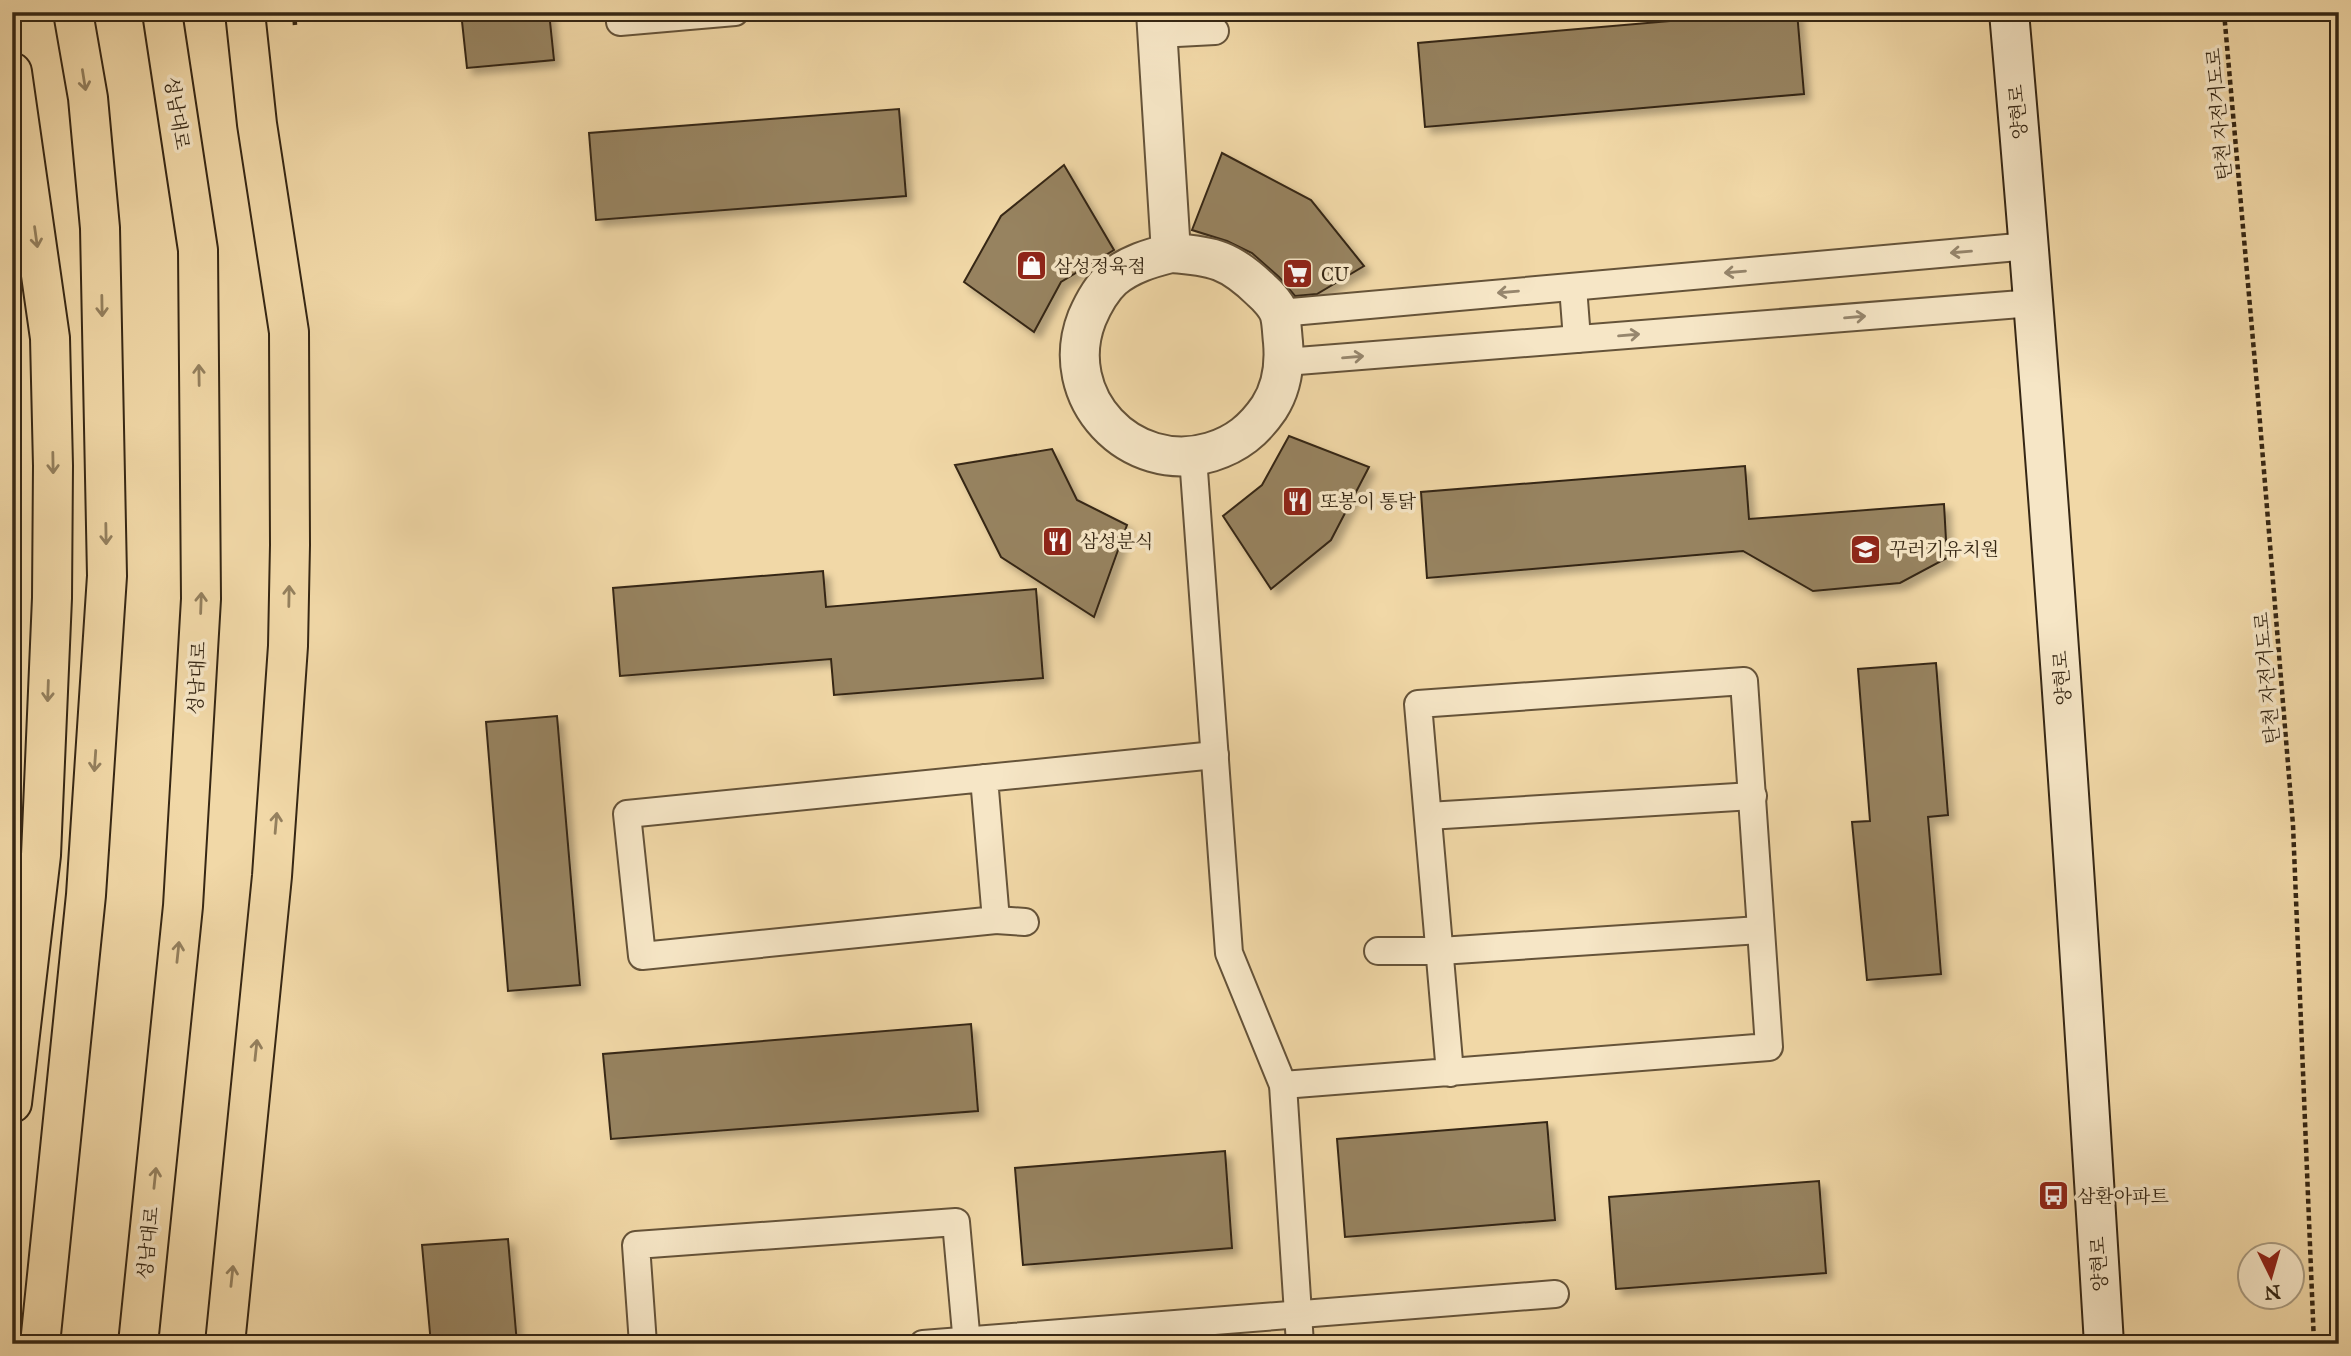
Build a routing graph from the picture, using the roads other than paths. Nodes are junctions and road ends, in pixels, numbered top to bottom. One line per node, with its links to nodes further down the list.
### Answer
1 (73, 12): 33 (main road, one-way to 33)
2 (162, 12): 34 (main road, 성남대로, one-way to 2)
3 (245, 12): 35 (main road, one-way to 3)
4 (619, 12): 5 (lane)
5 (735, 12)
6 (2009, 12): 10 (main road, 양현로)
7 (1157, 23): 8 (lane); 11 (main road)
8 (1215, 31)
9 (12, 72): 29 (main road, one-way to 29)
10 (2029, 246): 12 (lane, one-way to 12); 13 (main road, 양현로)
11 (1171, 253): 14 (main road); 17 (main road)
12 (1573, 286): 14 (lane, one-way to 14); 15 (lane)
13 (2034, 303): 15 (lane, one-way to 13); 39 (main road, 양현로)
14 (1280, 313): 16 (main road)
15 (1577, 339): 16 (lane, one-way to 15)
16 (1285, 362): 17 (main road)
17 (1193, 457): 18 (lane)
18 (1215, 755): 19 (lane); 28 (lane)
19 (984, 778): 22 (lane); 22 (lane)
20 (1752, 796): 21 (lane); 21 (lane); 24 (lane)
21 (1428, 816): 26 (lane)
22 (996, 920): 23 (lane)
23 (1025, 922)
24 (1760, 930): 26 (lane); 27 (lane)
25 (1378, 951): 26 (lane)
26 (1440, 951): 27 (lane)
27 (1450, 1073): 28 (lane)
28 (1283, 1085): 31 (lane)
29 (12, 1103)
30 (1555, 1294): 31 (lane)
31 (1298, 1314): 32 (lane); 38 (lane)
32 (967, 1342): 36 (lane); 37 (lane)
33 (40, 1344)
34 (138, 1344)
35 (225, 1344)
36 (643, 1344)
37 (923, 1344)
38 (1300, 1344)
39 (2104, 1344)

